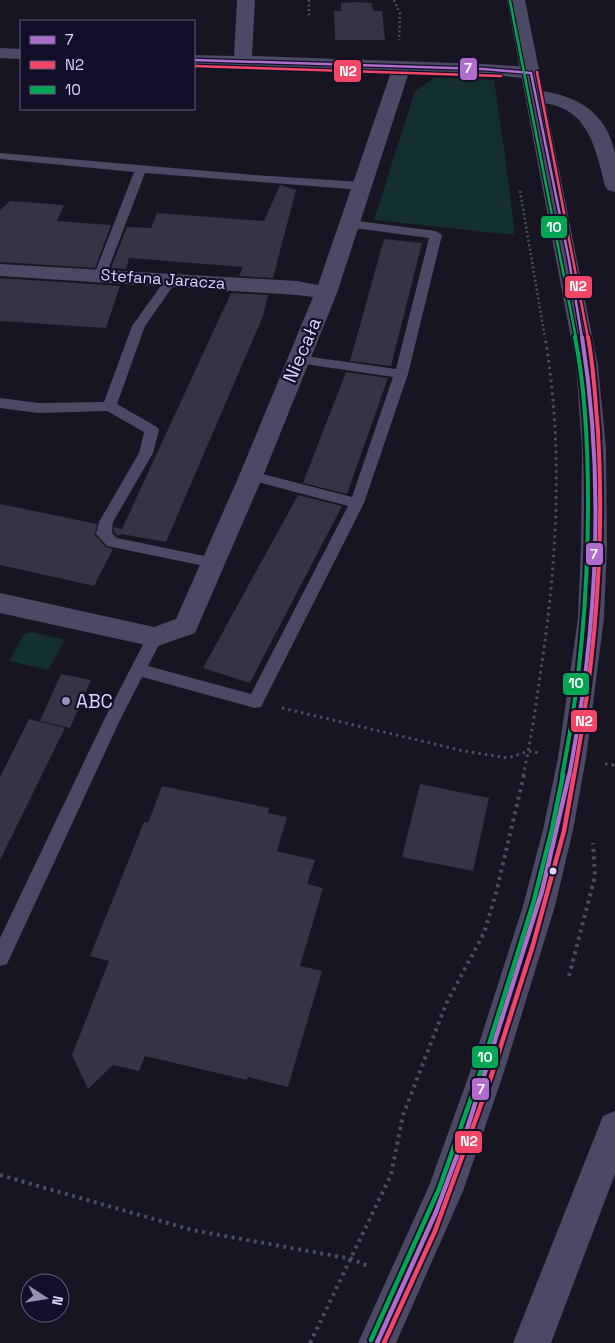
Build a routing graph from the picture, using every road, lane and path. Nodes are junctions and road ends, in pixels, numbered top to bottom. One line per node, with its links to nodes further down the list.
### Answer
1 (246, 0): 9 (street)
2 (309, 0): 5 (path)
3 (394, 0): 10 (path)
4 (516, 0): 11 (street)
5 (309, 18)
6 (0, 54): 7 (street)
7 (20, 54)
8 (195, 60): 9 (street)
9 (243, 61): 10 (street)
10 (401, 67): 11 (street); 14 (street, Niecała)
11 (533, 84): 15 (street); 34 (street)
12 (0, 156): 13 (lane)
13 (141, 169): 14 (lane); 19 (lane)
14 (362, 186): 17 (street, Niecała)
15 (615, 186)
16 (519, 188): 33 (path)
17 (350, 224): 21 (street, Niecała); 23 (lane)
18 (0, 270): 19 (street, Stefana Jaracza)
19 (100, 275): 20 (street, Stefana Jaracza)
20 (172, 279): 21 (street, Stefana Jaracza); 25 (lane)
21 (326, 293): 22 (street, Niecała)
22 (298, 359): 23 (lane); 26 (street, Niecała)
23 (401, 374): 27 (lane)
24 (0, 403): 25 (lane)
25 (109, 406): 28 (lane)
26 (251, 476): 27 (lane); 28 (street, Niecała)
27 (357, 503): 32 (lane)
28 (214, 563): 30 (street, Niecała)
29 (0, 604): 30 (street)
30 (156, 637): 31 (lane)
31 (139, 670): 32 (lane); 35 (lane)
32 (255, 702): 33 (path)
33 (529, 752): 34 (path); 38 (path)
34 (572, 758): 39 (street)
35 (0, 958)
36 (615, 1128): 42 (street)
37 (0, 1175): 38 (path)
38 (352, 1259): 39 (path); 40 (path)
39 (404, 1284): 41 (street)
40 (310, 1343)
41 (377, 1343)
42 (532, 1343)

